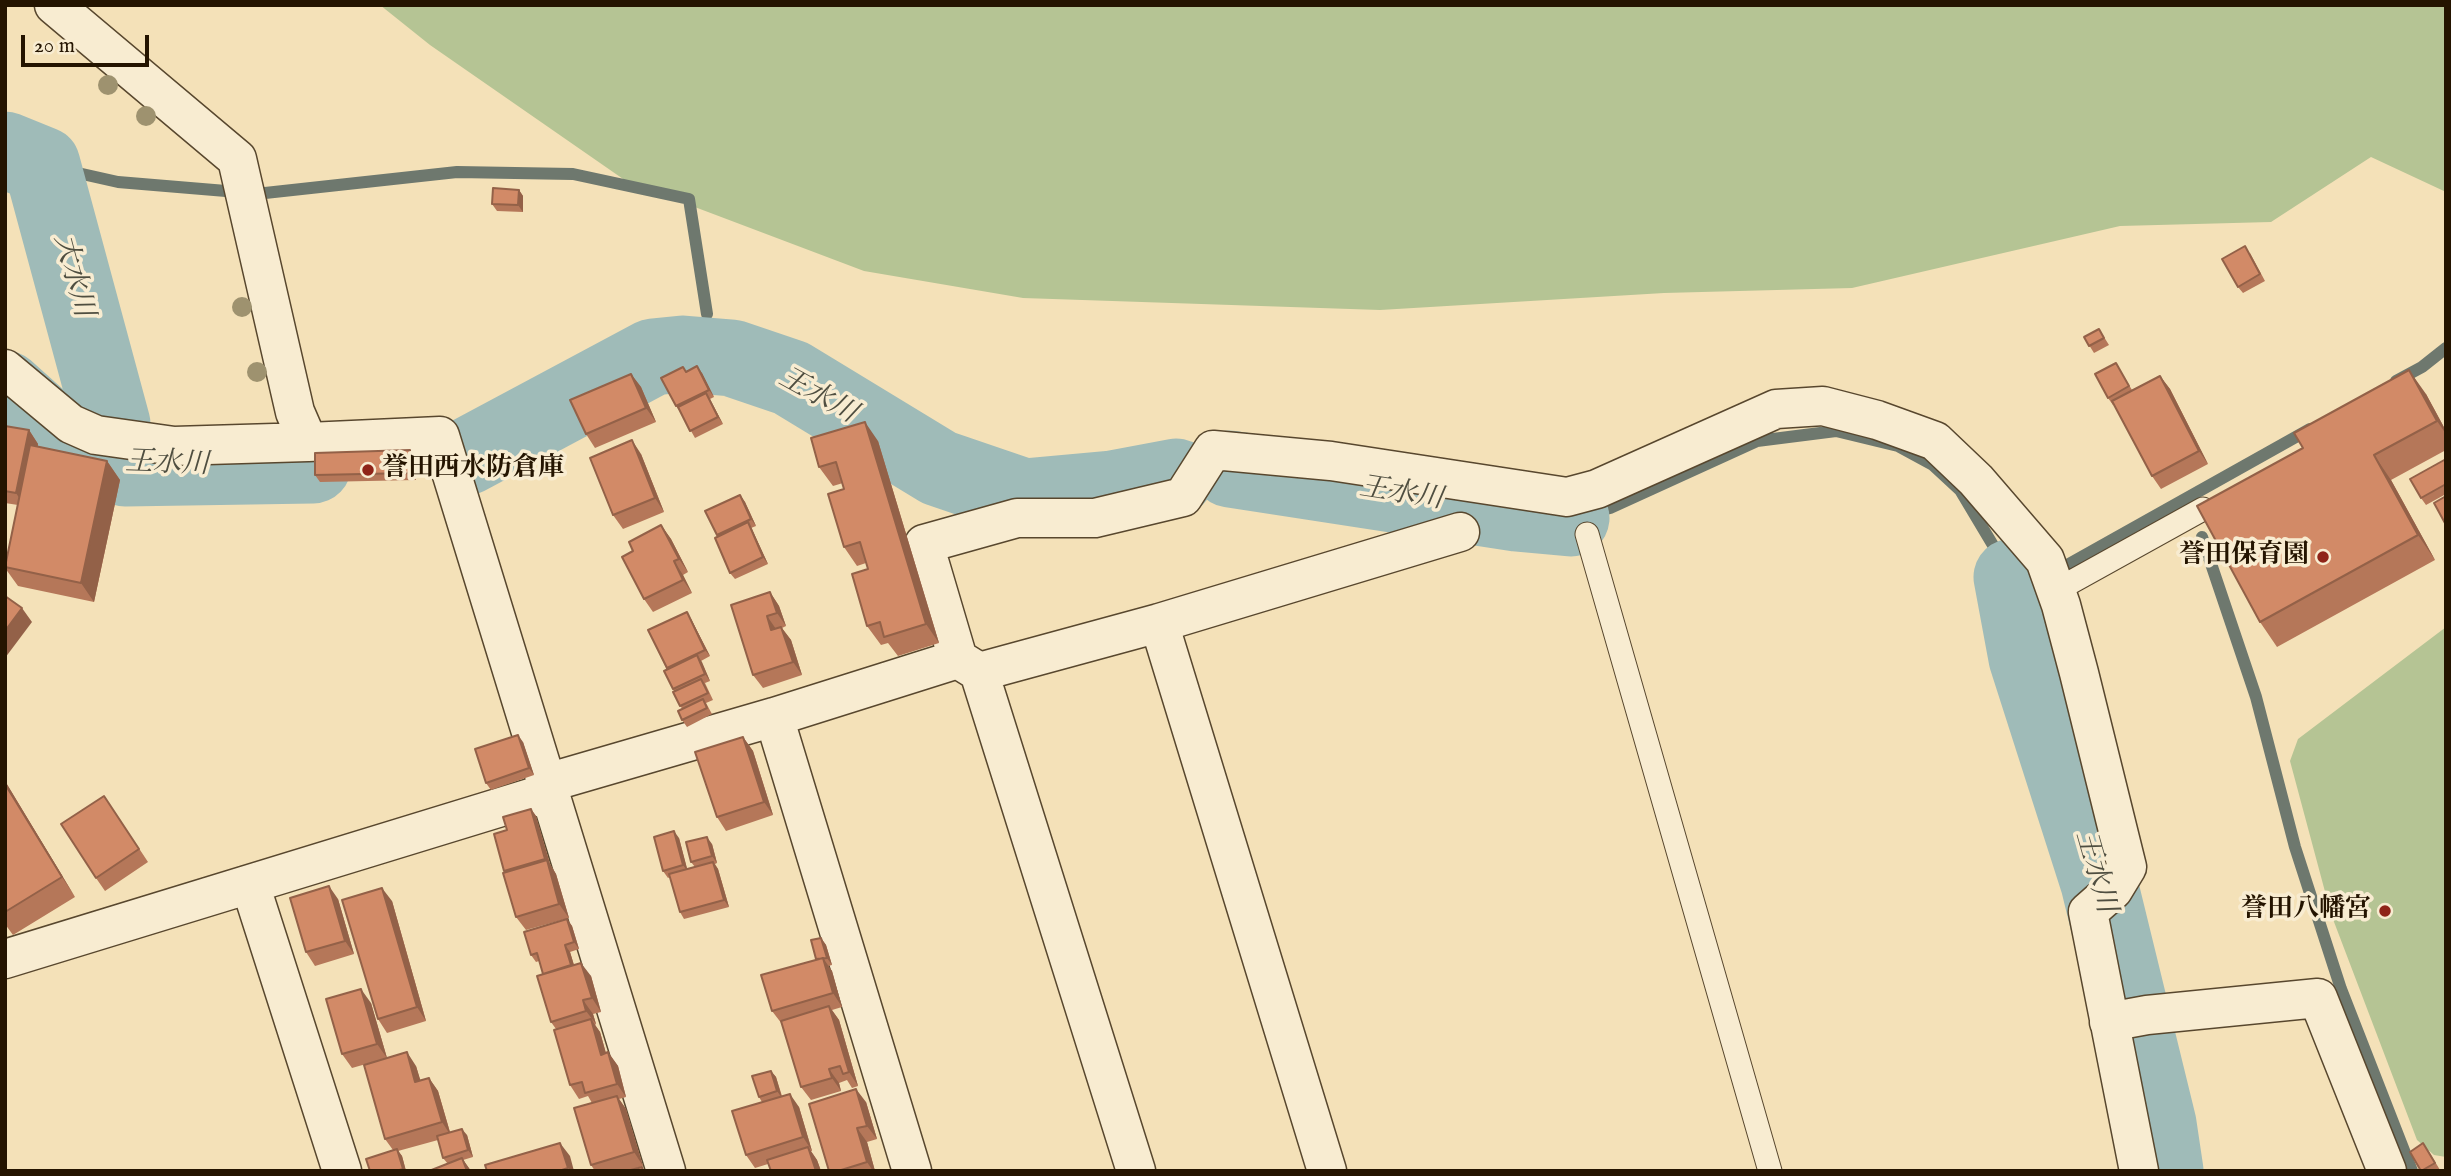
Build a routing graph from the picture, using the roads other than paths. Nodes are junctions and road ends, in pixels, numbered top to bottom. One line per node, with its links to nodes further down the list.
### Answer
1 (54, 5): 3 (street)
2 (5, 369): 3 (street)
3 (308, 442): 11 (street)
4 (2203, 509): 7 (lane)
5 (1460, 532): 8 (street)
6 (1587, 534): 20 (lane)
7 (2055, 591): 9 (street); 14 (street)
8 (1159, 623): 9 (street); 19 (street)
9 (968, 665): 10 (street); 18 (street)
10 (774, 717): 11 (street); 17 (street)
11 (548, 788): 12 (street); 16 (street)
12 (250, 884): 13 (street); 15 (street)
13 (5, 959)
14 (2127, 1019): 21 (street); 22 (street)
15 (342, 1171)
16 (666, 1171)
17 (912, 1171)
18 (1136, 1171)
19 (1327, 1171)
20 (1770, 1171)
21 (2139, 1171)
22 (2387, 1171)

